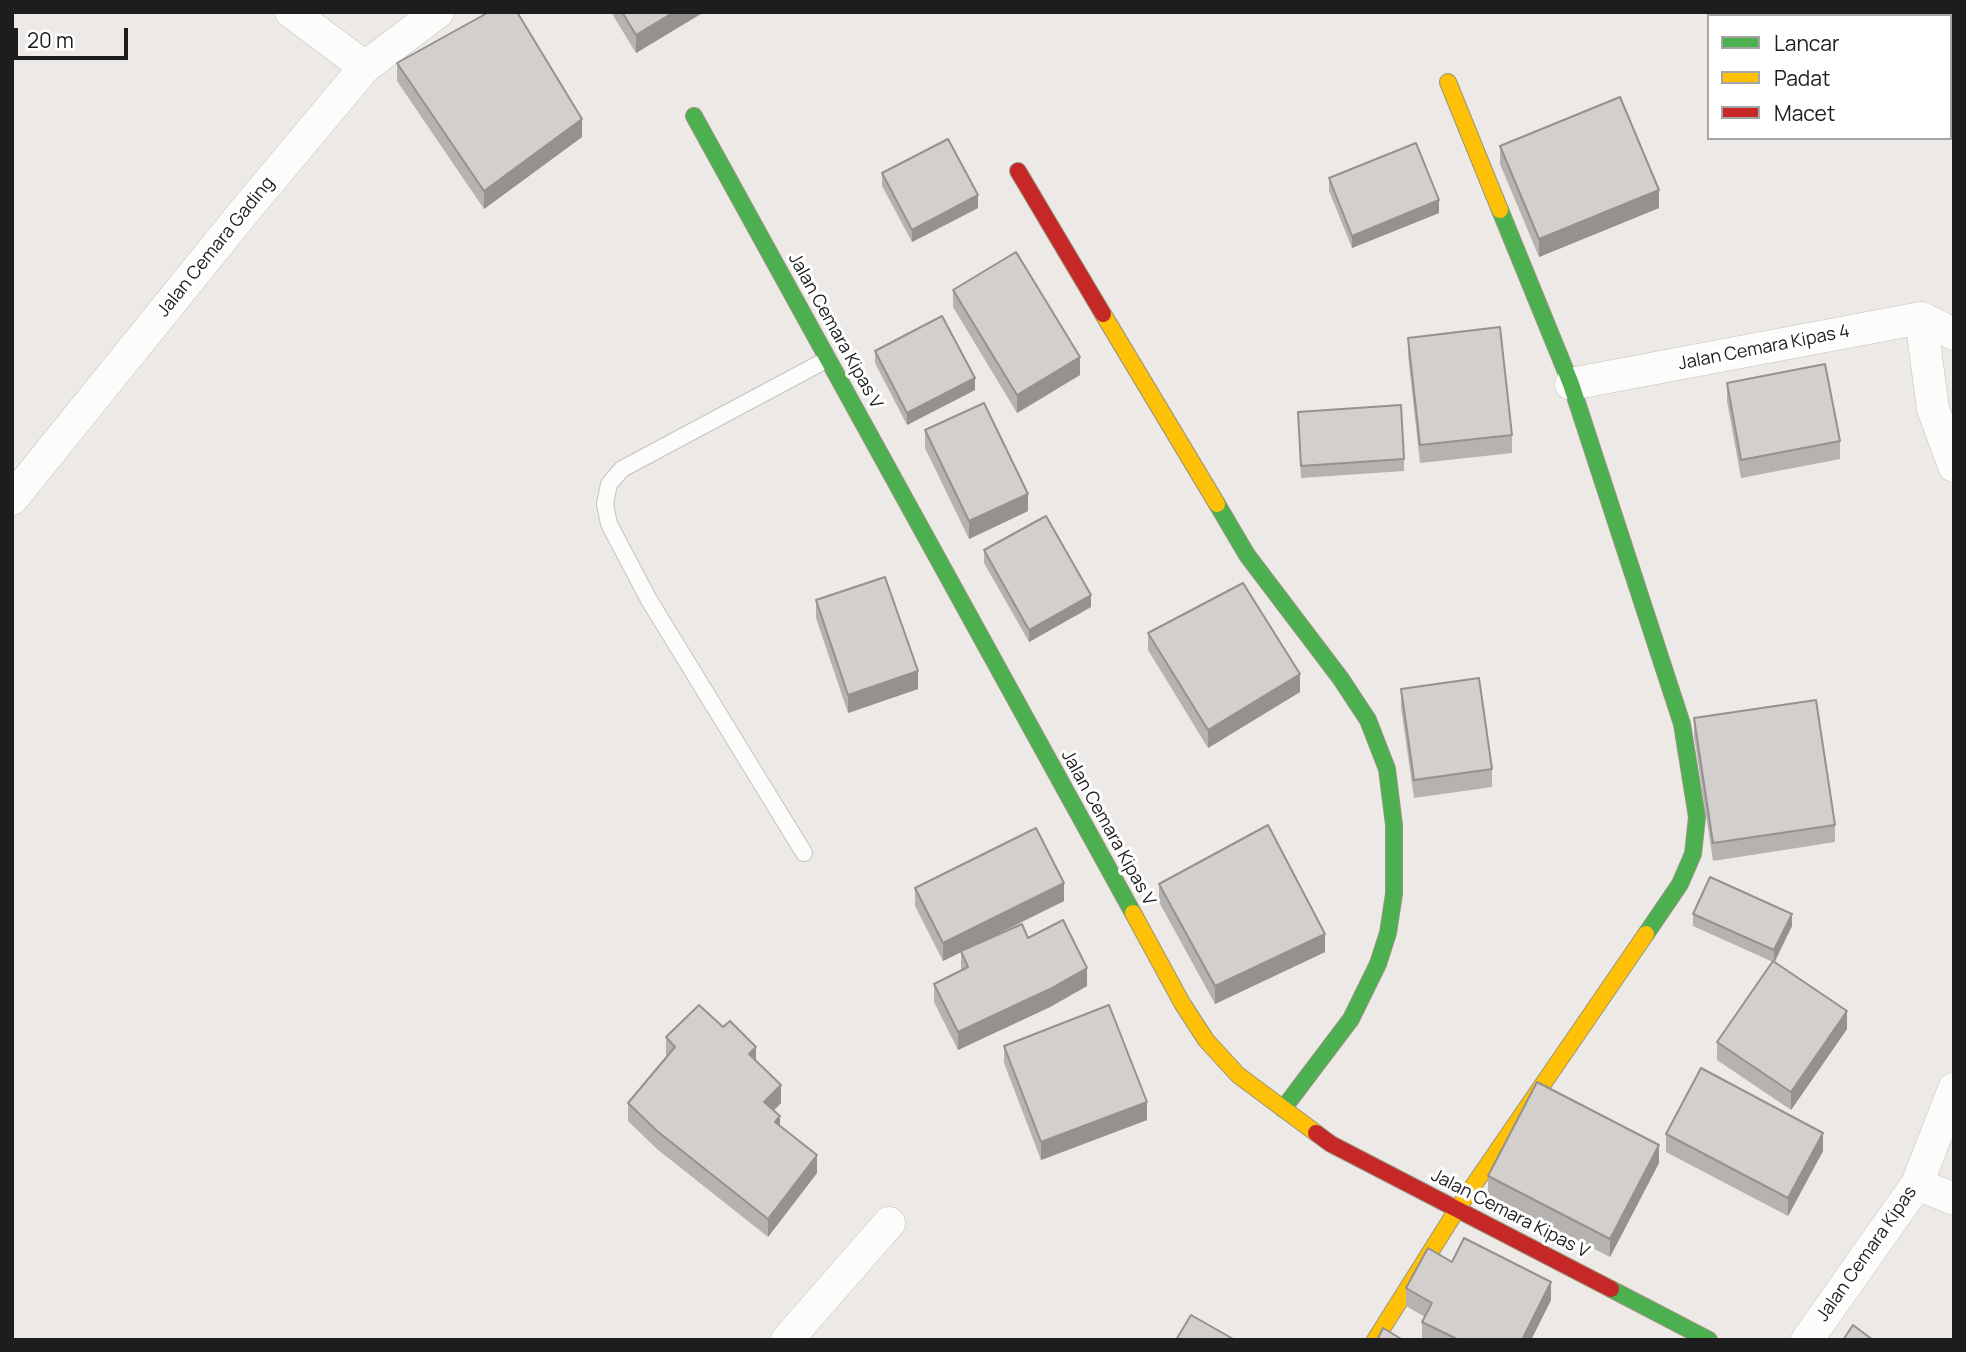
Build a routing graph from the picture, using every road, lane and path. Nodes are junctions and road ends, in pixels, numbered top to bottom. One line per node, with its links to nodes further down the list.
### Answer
1 (291, 12): 3 (street)
2 (438, 12): 3 (street, Jalan Cemara Gading)
3 (365, 68): 12 (street, Jalan Cemara Gading)
4 (1448, 82): 10 (street)
5 (694, 116): 9 (street, Jalan Cemara Kipas V)
6 (1018, 171): 15 (street)
7 (1921, 318): 8 (street); 10 (street, Jalan Cemara Kipas 4); 11 (street)
8 (1954, 334)
9 (828, 359): 13 (lane); 15 (street, Jalan Cemara Kipas V)
10 (1571, 384): 18 (street)
11 (1954, 466)
12 (12, 499)
13 (804, 853)
14 (1954, 1089): 16 (street, Jalan Cemara Kipas)
15 (1283, 1109): 18 (street, Jalan Cemara Kipas V)
16 (1917, 1184): 17 (street); 23 (street, Jalan Cemara Kipas)
17 (1954, 1199)
18 (1458, 1208): 21 (street); 22 (street, Jalan Cemara Kipas V)
19 (889, 1223): 20 (street)
20 (788, 1340)
21 (1375, 1340)
22 (1710, 1340)
23 (1807, 1340)

